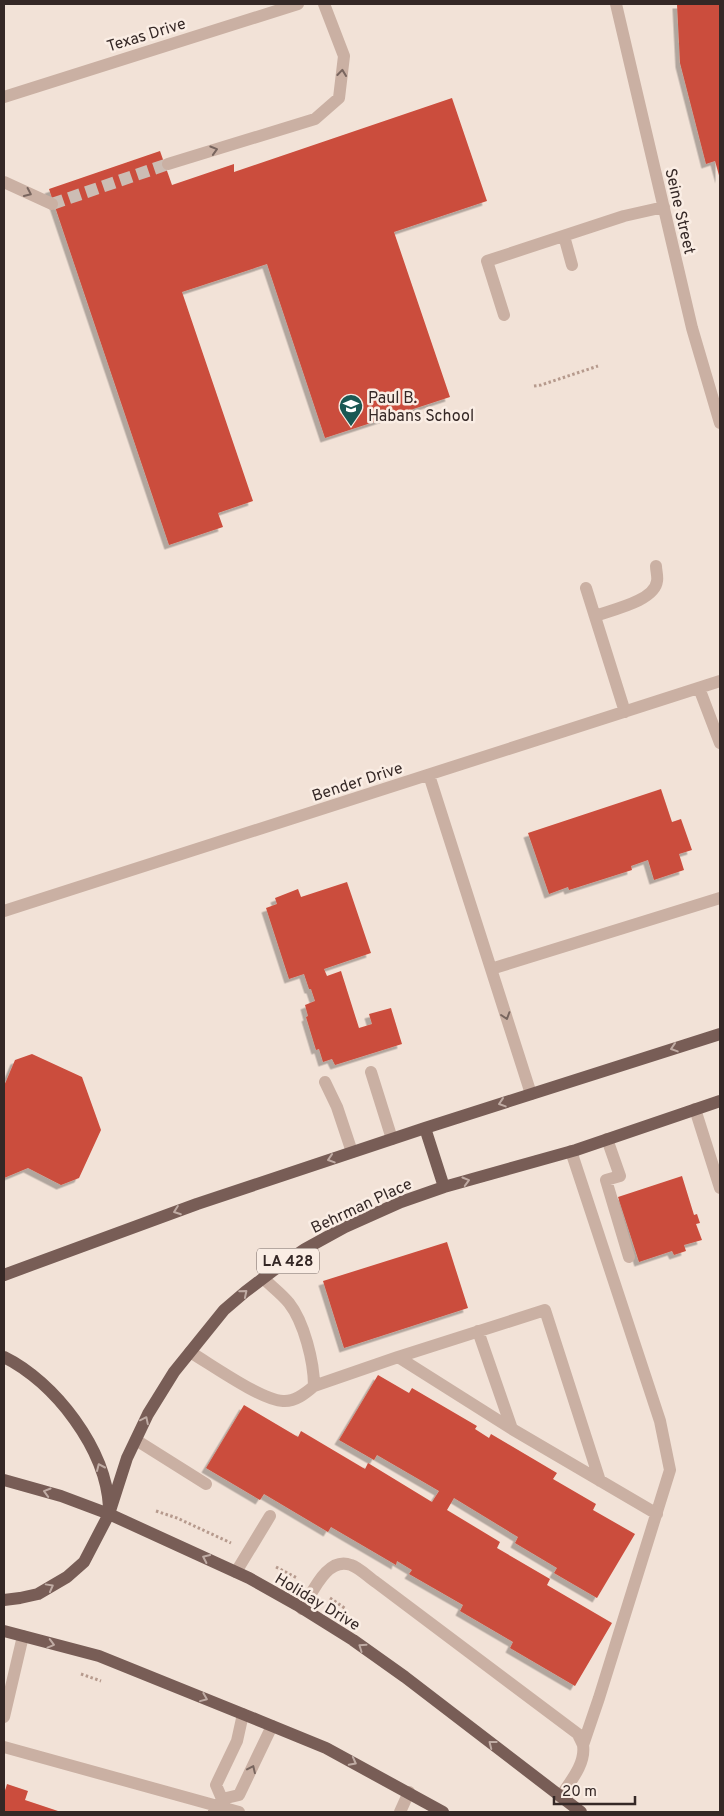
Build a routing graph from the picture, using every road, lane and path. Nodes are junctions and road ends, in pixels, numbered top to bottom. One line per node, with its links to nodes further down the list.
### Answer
1 (298, 4): 4 (street, Texas Drive)
2 (324, 4): 5 (street, one-way to 2)
3 (616, 4): 8 (street, Seine Street)
4 (4, 97)
5 (168, 164)
6 (4, 182): 7 (street, one-way to 7)
7 (52, 204)
8 (664, 207): 9 (street); 14 (street, Seine Street)
9 (564, 236): 10 (street); 11 (street)
10 (572, 265)
11 (504, 315)
12 (598, 366): 13 (path)
13 (534, 386)
14 (720, 423)
15 (656, 566): 17 (street)
16 (586, 588): 17 (street)
17 (595, 616): 20 (street)
18 (720, 681): 19 (street, Bender Drive)
19 (699, 688): 20 (street, Bender Drive); 21 (street)
20 (625, 712): 22 (street, Bender Drive)
21 (720, 743)
22 (429, 775): 24 (street, Bender Drive); 25 (street)
23 (720, 898): 25 (street)
24 (4, 911)
25 (491, 969): 29 (street, one-way to 29)
26 (720, 1034): 29 (main road, one-way to 29)
27 (371, 1072): 33 (street)
28 (325, 1082): 36 (street)
29 (531, 1094): 32 (main road, one-way to 32)
30 (720, 1101): 31 (main road, Behrman Place / LA 428)
31 (695, 1108): 34 (main road, Behrman Place / LA 428); 38 (street)
32 (425, 1128): 33 (main road); 37 (main road)
33 (392, 1139): 36 (main road)
34 (607, 1139): 35 (main road, Behrman Place / LA 428); 39 (street)
35 (571, 1151): 37 (main road, Behrman Place / LA 428, one-way to 35); 53 (street)
36 (352, 1152): 40 (main road, one-way to 40)
37 (444, 1187): 41 (main road, Behrman Place / LA 428)
38 (720, 1188)
39 (629, 1257)
40 (4, 1276)
41 (262, 1278): 43 (main road, Behrman Place / LA 428, one-way to 41); 46 (street)
42 (478, 1331): 45 (street); 47 (street); 50 (street)
43 (190, 1352): 46 (street); 48 (main road, Behrman Place / LA 428, one-way to 43)
44 (4, 1356): 52 (main road, one-way to 44)
45 (398, 1357): 46 (street); 47 (street)
46 (314, 1386)
47 (512, 1429): 50 (street)
48 (136, 1440): 51 (street); 52 (main road, Behrman Place / LA 428)
49 (4, 1480): 52 (main road, Holiday Drive, one-way to 49)
50 (600, 1481): 53 (street)
51 (206, 1484)
52 (109, 1514): 55 (main road, Holiday Drive, one-way to 52); 56 (main road, Behrman Place / LA 428, one-way to 52)
53 (657, 1514): 63 (street)
54 (270, 1516): 55 (street)
55 (236, 1572): 57 (main road, Holiday Drive)
56 (4, 1600)
57 (302, 1609): 63 (street); 66 (main road, Holiday Drive, one-way to 57)
58 (4, 1631): 59 (main road)
59 (23, 1636): 60 (main road, one-way to 60); 61 (street)
60 (243, 1714): 62 (main road); 67 (street)
61 (4, 1716)
62 (272, 1726): 65 (main road, one-way to 65); 67 (street, one-way to 62)
63 (583, 1745): 66 (street)
64 (4, 1747): 67 (street)
65 (409, 1792): 69 (street); 70 (main road)
66 (560, 1797): 71 (main road, Holiday Drive)
67 (217, 1805): 68 (street)
68 (239, 1812)
69 (400, 1812)
70 (443, 1812)
71 (581, 1812)

